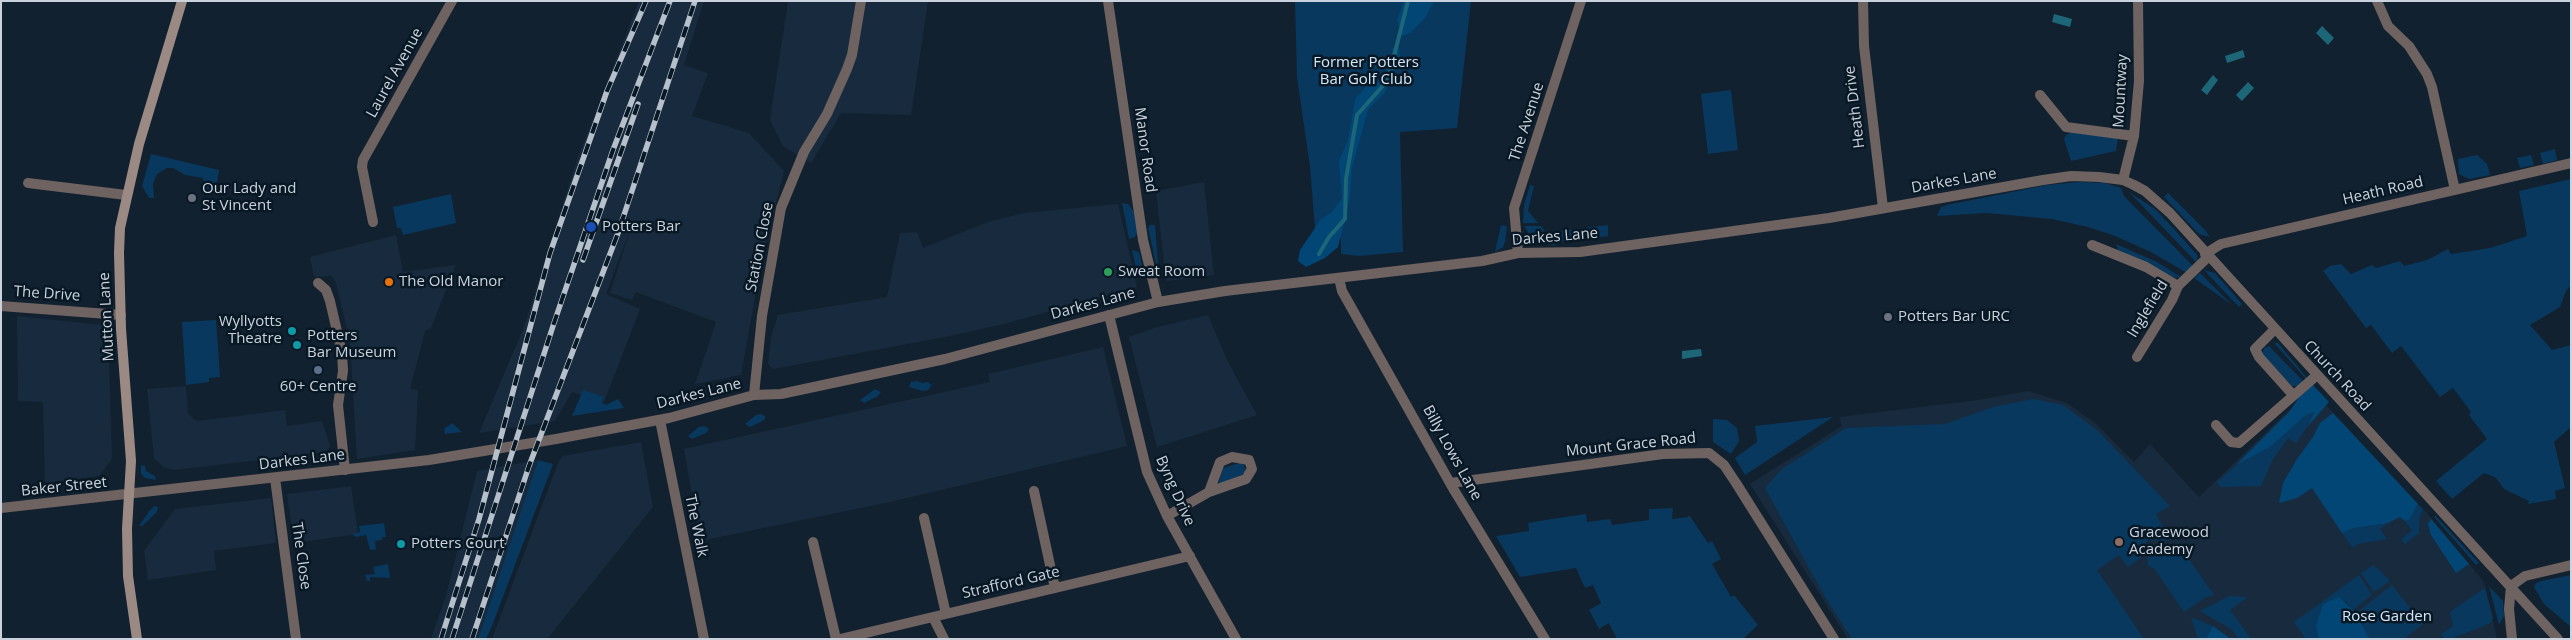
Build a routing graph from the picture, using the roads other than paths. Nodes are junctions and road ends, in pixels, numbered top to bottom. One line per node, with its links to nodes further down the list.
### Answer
1 (182, 1): 16 (main road, Mutton Lane)
2 (452, 1): 18 (street, Laurel Avenue)
3 (861, 1): 32 (street, Station Close)
4 (1108, 1): 25 (street, Manor Road)
5 (1581, 1): 20 (street, The Avenue)
6 (1862, 1): 17 (street, Heath Drive)
7 (2138, 1): 10 (street, Mountway)
8 (2378, 1): 15 (street)
9 (2040, 95): 10 (street)
10 (2134, 136): 13 (street, Mountway)
11 (2571, 163): 15 (street, Heath Road)
12 (2071, 176): 13 (street, Church Road); 17 (street, Darkes Lane)
13 (2123, 180): 21 (street, Church Road)
14 (28, 183): 16 (street)
15 (2455, 190): 21 (street, Heath Road)
16 (126, 195): 27 (main road, Mutton Lane)
17 (1883, 208): 20 (street, Darkes Lane)
18 (373, 222)
19 (2092, 245): 24 (street)
20 (1518, 253): 22 (street, Darkes Lane)
21 (2206, 256): 24 (street, Inglefield); 29 (street, Church Road)
22 (1340, 278): 25 (street, Darkes Lane); 38 (street, Billy Lows Lane)
23 (318, 283): 36 (street)
24 (2178, 286): 30 (street, Inglefield)
25 (1158, 302): 28 (street, Darkes Lane)
26 (1, 306): 27 (street, The Drive)
27 (121, 315): 41 (main road, Mutton Lane)
28 (1109, 315): 32 (street, Darkes Lane); 43 (street, Byng Drive)
29 (2274, 330): 31 (street, Church Road); 33 (street)
30 (2137, 357)
31 (2316, 376): 33 (street); 48 (street, Church Road)
32 (754, 395): 34 (street, Darkes Lane)
33 (2293, 395): 35 (street)
34 (660, 420): 36 (street, Darkes Lane); 54 (street, The Walk)
35 (2216, 425)
36 (345, 470): 37 (street, Darkes Lane)
37 (275, 478): 41 (street, Darkes Lane); 53 (street, The Close)
38 (1451, 483): 59 (street, Billy Lows Lane); 60 (street, Mount Grace Road)
39 (1034, 491): 49 (street)
40 (1209, 492): 43 (street)
41 (129, 495): 42 (street, Baker Street); 52 (main road, Mutton Lane)
42 (1, 508)
43 (1167, 516): 46 (street, Byng Drive)
44 (924, 518): 50 (street)
45 (813, 542): 55 (street)
46 (1190, 556): 49 (street, Strafford Gate); 58 (street, Byng Drive)
47 (2571, 565): 48 (street)
48 (2511, 586): 61 (street); 62 (street, Church Road)
49 (1055, 588): 50 (street, Strafford Gate)
50 (946, 614): 51 (street, Strafford Gate)
51 (933, 617): 56 (street, Strafford Gate); 57 (street)
52 (137, 639)
53 (296, 639)
54 (704, 639)
55 (836, 639)
56 (840, 639)
57 (944, 639)
58 (1236, 639)
59 (1545, 639)
60 (1834, 639)
61 (2512, 639)
62 (2558, 639)

